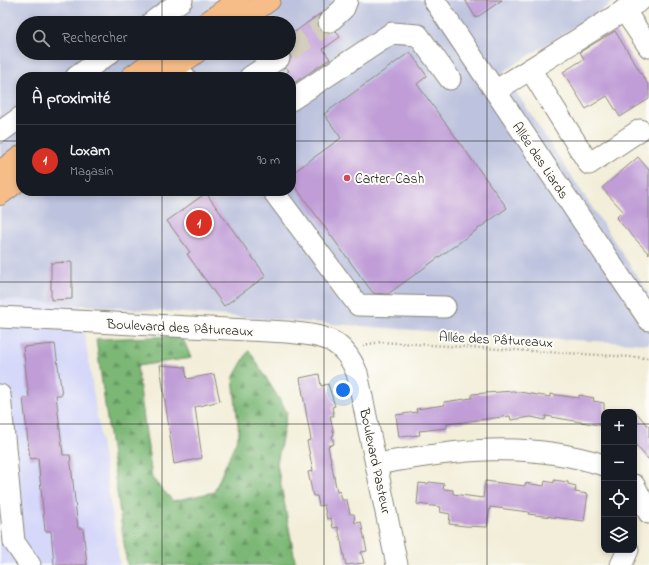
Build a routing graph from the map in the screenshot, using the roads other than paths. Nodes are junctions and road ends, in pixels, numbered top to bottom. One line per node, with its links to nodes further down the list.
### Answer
1 (239, 0): 8 (main road)
2 (269, 0): 9 (main road)
3 (347, 0): 10 (street)
4 (434, 0): 21 (street, Allée des Liards)
5 (172, 3): 7 (street)
6 (633, 5): 11 (street); 16 (street)
7 (158, 16)
8 (217, 16)
9 (247, 16)
10 (330, 22)
11 (649, 47)
12 (100, 60): 17 (street)
13 (184, 60): 15 (main road)
14 (276, 60): 19 (street)
15 (171, 69): 18 (main road)
16 (530, 69): 21 (street); 24 (street)
17 (83, 72)
18 (156, 72)
19 (258, 72)
20 (450, 79): 22 (street)
21 (495, 91): 33 (street, Allée des Liards)
22 (296, 97)
23 (16, 121): 25 (street)
24 (640, 130)
25 (0, 132)
26 (16, 161): 27 (main road)
27 (0, 172)
28 (16, 182): 29 (main road)
29 (0, 194)
30 (277, 196): 31 (street)
31 (445, 307)
32 (0, 317): 34 (street, Boulevard des Pâtureaux)
33 (649, 320)
34 (347, 354): 36 (street, Boulevard Pasteur)
35 (0, 395): 41 (street)
36 (377, 464): 37 (street); 42 (street, Boulevard Pasteur)
37 (600, 467)
38 (637, 490): 39 (street)
39 (649, 512)
40 (627, 553): 43 (street)
41 (30, 565)
42 (397, 565)
43 (621, 565)

